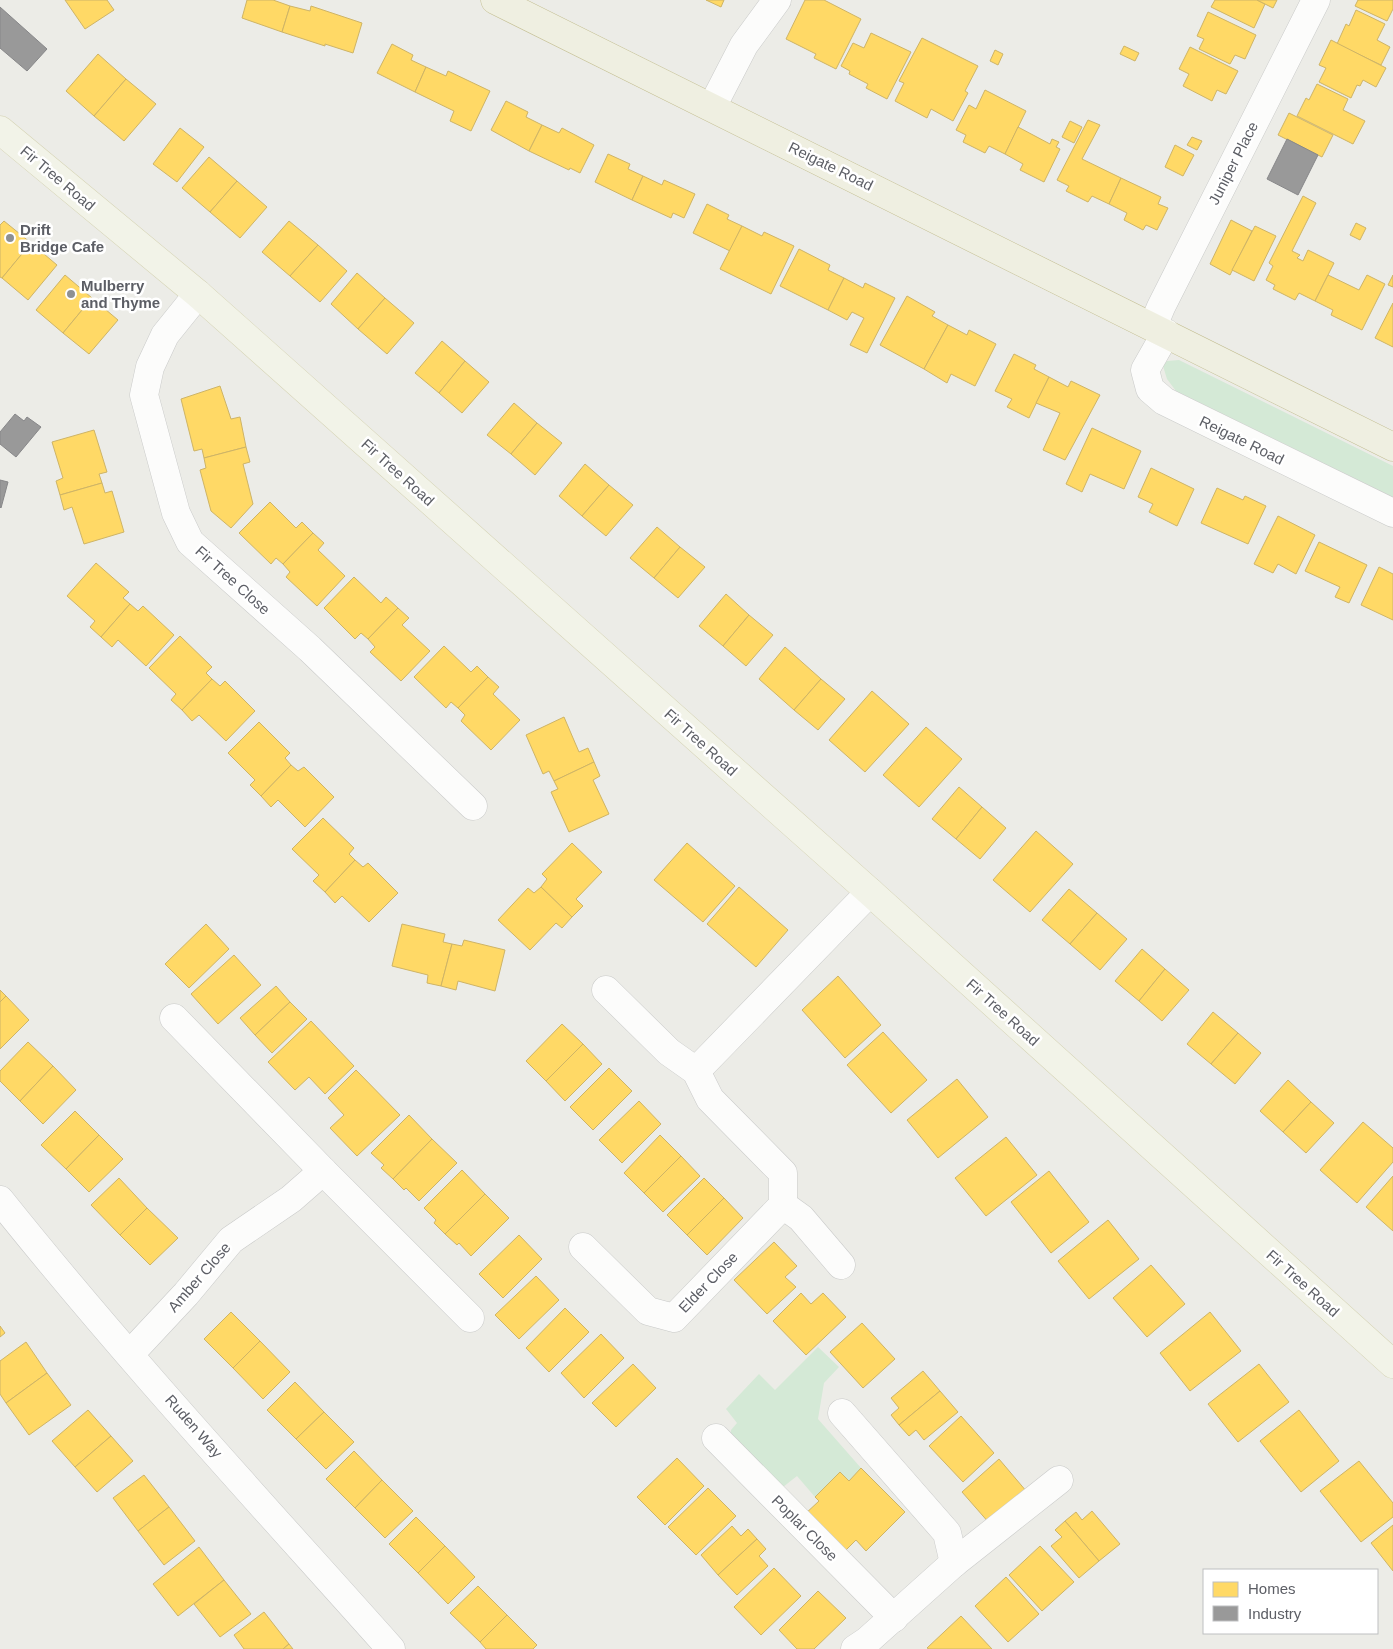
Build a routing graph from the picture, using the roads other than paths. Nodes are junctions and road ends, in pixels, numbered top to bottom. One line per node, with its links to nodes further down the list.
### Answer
1 (495, 0): 4 (highway, Reigate Road)
2 (777, 0): 4 (street)
3 (1316, 0): 7 (street, Juniper Place)
4 (712, 107): 7 (highway, Reigate Road)
5 (0, 130): 6 (main road, Fir Tree Road)
6 (198, 294): 10 (street, Fir Tree Close); 11 (main road, Fir Tree Road)
7 (1159, 330): 8 (highway, Reigate Road); 9 (street, Reigate Road)
8 (1393, 447)
9 (1393, 513)
10 (473, 806)
11 (870, 892): 14 (street); 22 (main road, Fir Tree Road)
12 (606, 990): 14 (street)
13 (174, 1018): 15 (street)
14 (696, 1071): 17 (street)
15 (323, 1171): 20 (street); 21 (street, Amber Close)
16 (0, 1200): 21 (street, Ruden Way)
17 (783, 1205): 18 (street, Elder Close); 19 (street)
18 (584, 1247)
19 (841, 1264)
20 (470, 1318)
21 (130, 1354): 28 (street, Ruden Way)
22 (1393, 1364)
23 (842, 1413): 26 (street)
24 (716, 1438): 27 (street, Poplar Close)
25 (1059, 1480): 26 (street)
26 (954, 1563): 27 (street)
27 (894, 1618): 29 (street)
28 (391, 1649)
29 (856, 1649)

